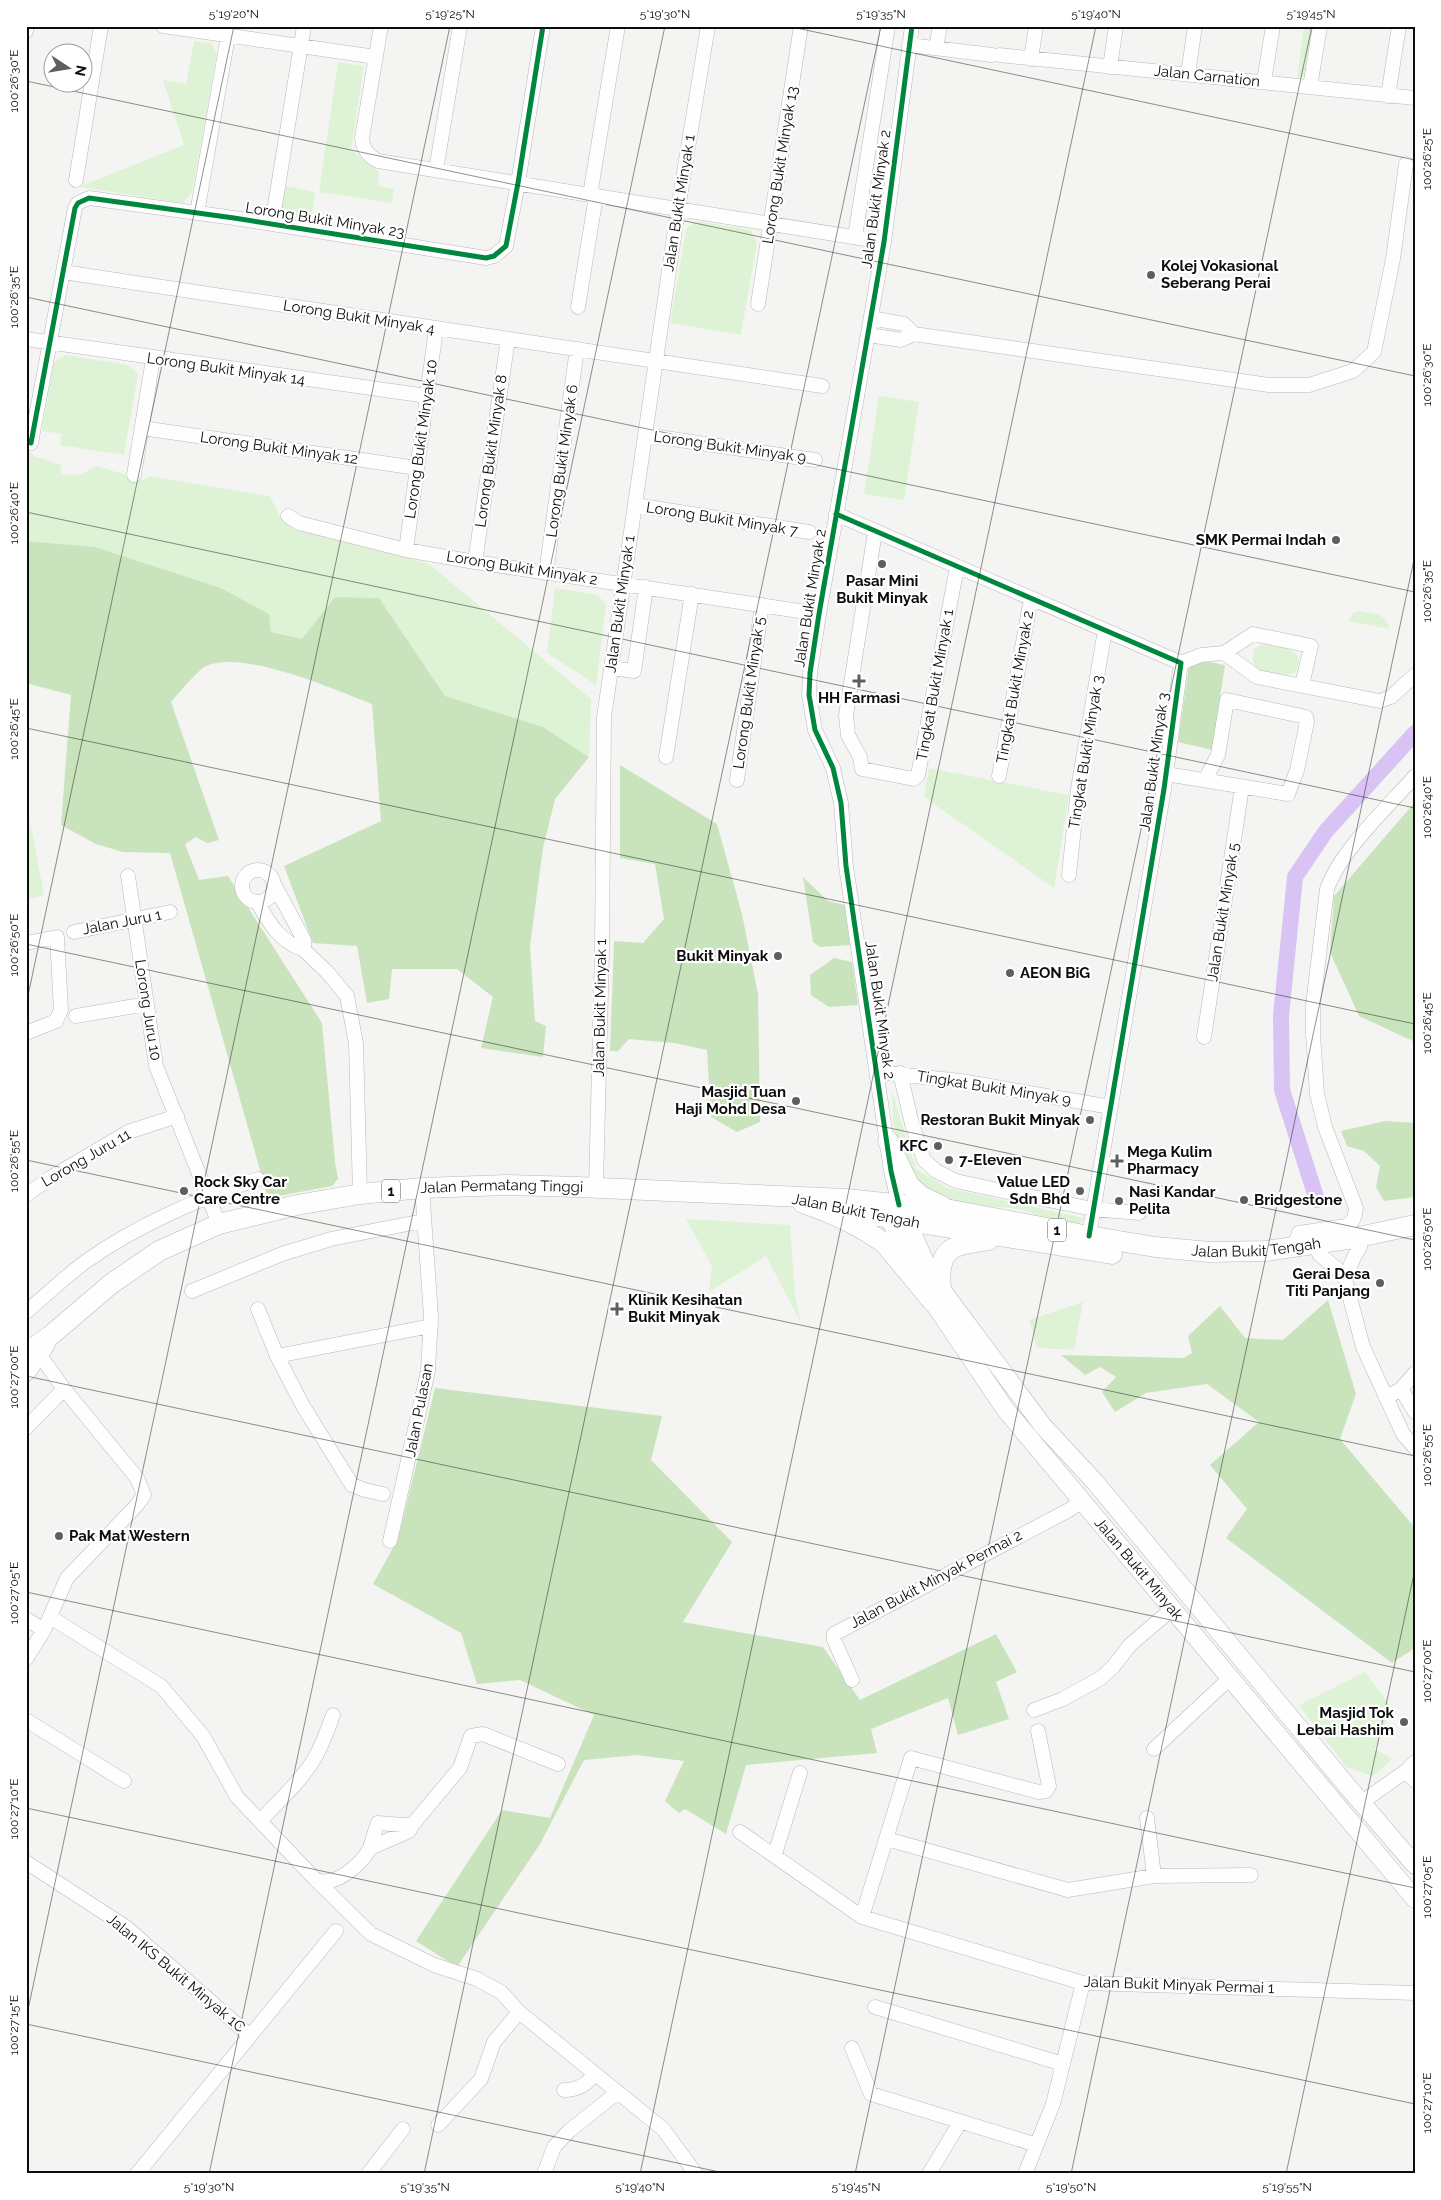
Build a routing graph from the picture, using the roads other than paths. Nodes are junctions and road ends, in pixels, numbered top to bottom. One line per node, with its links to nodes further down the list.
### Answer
1 (27, 26): 20 (street)
2 (101, 26): 35 (street)
3 (163, 26): 21 (street)
4 (304, 26): 23 (street)
5 (381, 26): 25 (street)
6 (460, 26): 34 (street)
7 (543, 26): 36 (street, Lorong Bukit Minyak 23)
8 (618, 26): 37 (street)
9 (708, 26): 38 (street, Jalan Bukit Minyak 1)
10 (801, 26): 41 (street, Lorong Bukit Minyak 13)
11 (888, 26): 42 (street, Jalan Bukit Minyak 2)
12 (912, 26): 22 (street, Jalan Bukit Minyak 2)
13 (940, 26): 24 (street)
14 (1036, 26): 26 (street)
15 (1116, 26): 27 (street)
16 (1195, 26): 28 (street)
17 (1273, 26): 29 (street)
18 (1320, 26): 30 (street)
19 (1399, 26): 31 (street)
20 (26, 30)
21 (228, 36): 23 (street); 39 (street)
22 (909, 45): 24 (street, Jalan Carnation); 43 (street, Jalan Bukit Minyak 2)
23 (300, 46): 25 (street); 40 (street)
24 (936, 48): 26 (street, Jalan Carnation)
25 (376, 57): 34 (street)
26 (1031, 59): 27 (street, Jalan Carnation)
27 (1110, 67): 28 (street, Jalan Carnation)
28 (1188, 74): 29 (street, Jalan Carnation)
29 (1264, 81): 30 (street, Jalan Carnation)
30 (1310, 87): 31 (street, Jalan Carnation)
31 (1388, 96): 32 (street, Jalan Carnation)
32 (1415, 98)
33 (1406, 164): 49 (street)
34 (436, 170): 36 (street)
35 (76, 180)
36 (518, 183): 37 (street); 40 (street, Lorong Bukit Minyak 23)
37 (593, 195): 38 (street); 46 (street)
38 (678, 209): 41 (street); 56 (street, Jalan Bukit Minyak 1)
39 (198, 213): 40 (street, Lorong Bukit Minyak 23); 44 (street, Lorong Bukit Minyak 23)
40 (272, 224)
41 (771, 224): 42 (street); 45 (street, Lorong Bukit Minyak 13)
42 (855, 237): 43 (street)
43 (884, 242): 47 (street, Jalan Bukit Minyak 2)
44 (63, 272): 48 (street, Lorong Bukit Minyak 4); 53 (street)
45 (758, 304)
46 (578, 307)
47 (871, 318): 49 (street); 50 (street, Jalan Bukit Minyak 2)
48 (436, 329): 52 (street, Lorong Bukit Minyak 4); 58 (street, Lorong Bukit Minyak 10)
49 (914, 334): 50 (street)
50 (868, 335): 66 (street, Jalan Bukit Minyak 2)
51 (26, 339): 53 (street, Lorong Bukit Minyak 14)
52 (508, 339): 54 (street, Lorong Bukit Minyak 4); 71 (street, Lorong Bukit Minyak 8)
53 (50, 343): 55 (street, Lorong Bukit Minyak 14); 61 (street)
54 (578, 349): 56 (street, Lorong Bukit Minyak 4); 73 (street, Lorong Bukit Minyak 6)
55 (153, 359): 58 (street, Lorong Bukit Minyak 14); 59 (street)
56 (656, 360): 57 (street, Lorong Bukit Minyak 4); 60 (street, Jalan Bukit Minyak 1)
57 (822, 386)
58 (427, 396): 63 (street, Lorong Bukit Minyak 10)
59 (142, 428): 63 (street, Lorong Bukit Minyak 12); 64 (street)
60 (645, 435): 62 (street, Lorong Bukit Minyak 9); 65 (street, Jalan Bukit Minyak 1)
61 (31, 443)
62 (815, 460)
63 (417, 468): 70 (street, Lorong Bukit Minyak 10)
64 (134, 475)
65 (635, 505): 68 (street, Lorong Bukit Minyak 7); 74 (street, Jalan Bukit Minyak 1)
66 (836, 514): 69 (street); 79 (street, Jalan Bukit Minyak 2)
67 (288, 516): 70 (street, Lorong Bukit Minyak 2)
68 (809, 532)
69 (875, 532): 72 (street); 72 (street, Tingkat Bukit Minyak 1)
70 (406, 550): 71 (street, Lorong Bukit Minyak 2)
71 (475, 562): 73 (street, Lorong Bukit Minyak 2)
72 (957, 567): 77 (street)
73 (546, 572): 74 (street, Lorong Bukit Minyak 2)
74 (623, 584): 75 (street, Lorong Bukit Minyak 2); 83 (street, Jalan Bukit Minyak 1)
75 (646, 587): 76 (street, Lorong Bukit Minyak 2); 83 (street)
76 (692, 594): 78 (street, Lorong Bukit Minyak 2); 86 (street)
77 (1031, 598): 80 (street); 88 (street, Tingkat Bukit Minyak 2)
78 (762, 605): 79 (street, Lorong Bukit Minyak 2); 90 (street, Lorong Bukit Minyak 5)
79 (819, 614): 106 (street, Jalan Bukit Minyak 2)
80 (1105, 630): 82 (street); 93 (street, Tingkat Bukit Minyak 3)
81 (1224, 653): 82 (street); 85 (street); 85 (street)
82 (1181, 663): 87 (street, Jalan Bukit Minyak 3)
83 (611, 668): 112 (street, Jalan Bukit Minyak 1)
84 (1415, 675): 85 (street)
85 (1302, 685)
86 (666, 757)
87 (1166, 774): 91 (street); 108 (street, Jalan Bukit Minyak 3)
88 (999, 776)
89 (1415, 776): 128 (street)
90 (736, 780)
91 (1205, 780): 92 (street); 92 (street)
92 (1242, 787): 105 (street, Jalan Bukit Minyak 5)
93 (1069, 875)
94 (128, 876): 98 (street, Lorong Juru 10)
95 (274, 884): 96 (street); 96 (street); 101 (street)
96 (258, 903): 101 (street)
97 (170, 912): 98 (street, Jalan Juru 1)
98 (134, 920): 99 (street, Jalan Juru 1); 102 (street, Lorong Juru 10)
99 (74, 932)
100 (26, 943): 104 (street)
101 (304, 950): 114 (street)
102 (147, 1004): 103 (street); 109 (street, Lorong Juru 10)
103 (76, 1016)
104 (26, 1033)
105 (1204, 1037)
106 (877, 1072): 107 (street, Tingkat Bukit Minyak 9); 110 (street, Jalan Bukit Minyak 2)
107 (900, 1073): 108 (street, Tingkat Bukit Minyak 9); 118 (street)
108 (1111, 1107): 118 (street, Jalan Bukit Minyak 3)
109 (177, 1116): 115 (street, Lorong Juru 11); 116 (street, Lorong Juru 10)
110 (888, 1141): 119 (highway); 120 (street, Jalan Bukit Minyak 2)
111 (258, 1179): 116 (street)
112 (596, 1187): 113 (highway, Jalan Permatang Tinggi / 1); 117 (highway, Jalan Permatang Tinggi / 1)
113 (422, 1188): 114 (highway, Jalan Permatang Tinggi / 1); 122 (street, Jalan Pulasan)
114 (360, 1194): 123 (highway, Jalan Permatang Tinggi / 1)
115 (26, 1195)
116 (207, 1196): 123 (street, Lorong Juru 10); 135 (street)
117 (782, 1196): 120 (highway, Jalan Bukit Tengah / 1); 133 (highway)
118 (1093, 1209): 121 (street); 126 (street, Jalan Bukit Minyak 3)
119 (951, 1210): 120 (highway, Jalan Bukit Tengah / 1); 126 (highway, Jalan Bukit Tengah / 1)
120 (897, 1212): 125 (highway, Jalan Bukit Tengah / 1); 133 (main road, Jalan Bukit Minyak)
121 (1139, 1213)
122 (423, 1221): 132 (street); 136 (street, Jalan Pulasan)
123 (219, 1224): 137 (highway, Jalan Permatang Tinggi / 1)
124 (1415, 1225): 128 (highway, Jalan Bukit Tengah / 1)
125 (1011, 1236): 130 (highway, Jalan Bukit Tengah / 1); 133 (highway)
126 (1089, 1236): 128 (highway, Jalan Bukit Tengah / 1)
127 (1415, 1236): 129 (highway, Jalan Bukit Tengah / 1)
128 (1298, 1246)
129 (1360, 1247): 130 (highway, Jalan Bukit Tengah / 1); 131 (street)
130 (1319, 1254): 131 (street)
131 (1344, 1279): 143 (street)
132 (192, 1291)
133 (937, 1296): 148 (main road, Jalan Bukit Minyak); 153 (main road, Jalan Bukit Minyak)
134 (258, 1309): 138 (street)
135 (26, 1312)
136 (431, 1326): 138 (street); 149 (street, Jalan Pulasan)
137 (33, 1354): 139 (highway, Jalan Permatang Tinggi / 1); 141 (street)
138 (277, 1356): 147 (street)
139 (26, 1371)
140 (1415, 1373): 142 (street)
141 (64, 1389): 145 (street); 152 (street)
142 (1401, 1389): 143 (street); 144 (street)
143 (1386, 1398): 146 (street)
144 (1415, 1412)
145 (26, 1428)
146 (1415, 1448)
147 (383, 1494)
148 (1082, 1501): 150 (main road, Jalan Bukit Minyak); 158 (street, Jalan Bukit Minyak Permai 2)
149 (390, 1541)
150 (1172, 1609): 154 (main road, Jalan Bukit Minyak); 159 (street)
151 (26, 1619): 152 (street)
152 (47, 1624): 155 (street); 170 (street)
153 (1228, 1643): 154 (main road); 156 (main road, Jalan Bukit Minyak)
154 (1214, 1658): 157 (main road, Jalan Bukit Minyak)
155 (26, 1660)
156 (1245, 1664): 157 (main road); 168 (main road, Jalan Bukit Minyak)
157 (1231, 1677): 163 (street); 181 (main road, Jalan Bukit Minyak)
158 (852, 1680)
159 (1034, 1710)
160 (333, 1715): 170 (street)
161 (26, 1720): 167 (street)
162 (1038, 1731): 173 (street)
163 (1154, 1749)
164 (558, 1764): 171 (street)
165 (1412, 1771): 168 (street)
166 (800, 1774): 175 (street)
167 (124, 1781)
168 (1362, 1802): 177 (main road, Jalan Bukit Minyak)
169 (1147, 1818): 178 (street)
170 (260, 1821): 180 (street)
171 (413, 1824): 174 (street); 174 (street)
172 (740, 1832): 175 (street, Jalan Bukit Minyak Permai 1)
173 (886, 1839): 178 (street); 182 (street)
174 (370, 1848): 180 (street)
175 (774, 1854): 182 (street, Jalan Bukit Minyak Permai 1)
176 (26, 1862): 188 (street, Jalan IKS Bukit Minyak 1C)
177 (1415, 1865)
178 (1154, 1876): 179 (street)
179 (1251, 1876)
180 (316, 1880): 187 (street)
181 (1415, 1899)
182 (862, 1917): 184 (street, Jalan Bukit Minyak Permai 1)
183 (336, 1930): 188 (street)
184 (1083, 1983): 185 (street, Jalan Bukit Minyak Permai 1); 190 (street)
185 (1415, 1993)
186 (875, 2007): 190 (street)
187 (519, 2012): 191 (street); 195 (street)
188 (250, 2036): 199 (street)
189 (852, 2048): 194 (street)
190 (1063, 2064): 197 (street)
191 (594, 2074): 192 (street); 193 (street)
192 (564, 2090)
193 (618, 2092): 198 (street); 201 (street)
194 (960, 2122): 197 (street); 202 (street)
195 (438, 2125)
196 (403, 2129): 200 (street)
197 (1037, 2145): 203 (street)
198 (548, 2172)
199 (137, 2174)
200 (368, 2174)
201 (696, 2174)
202 (929, 2174)
203 (1025, 2174)

